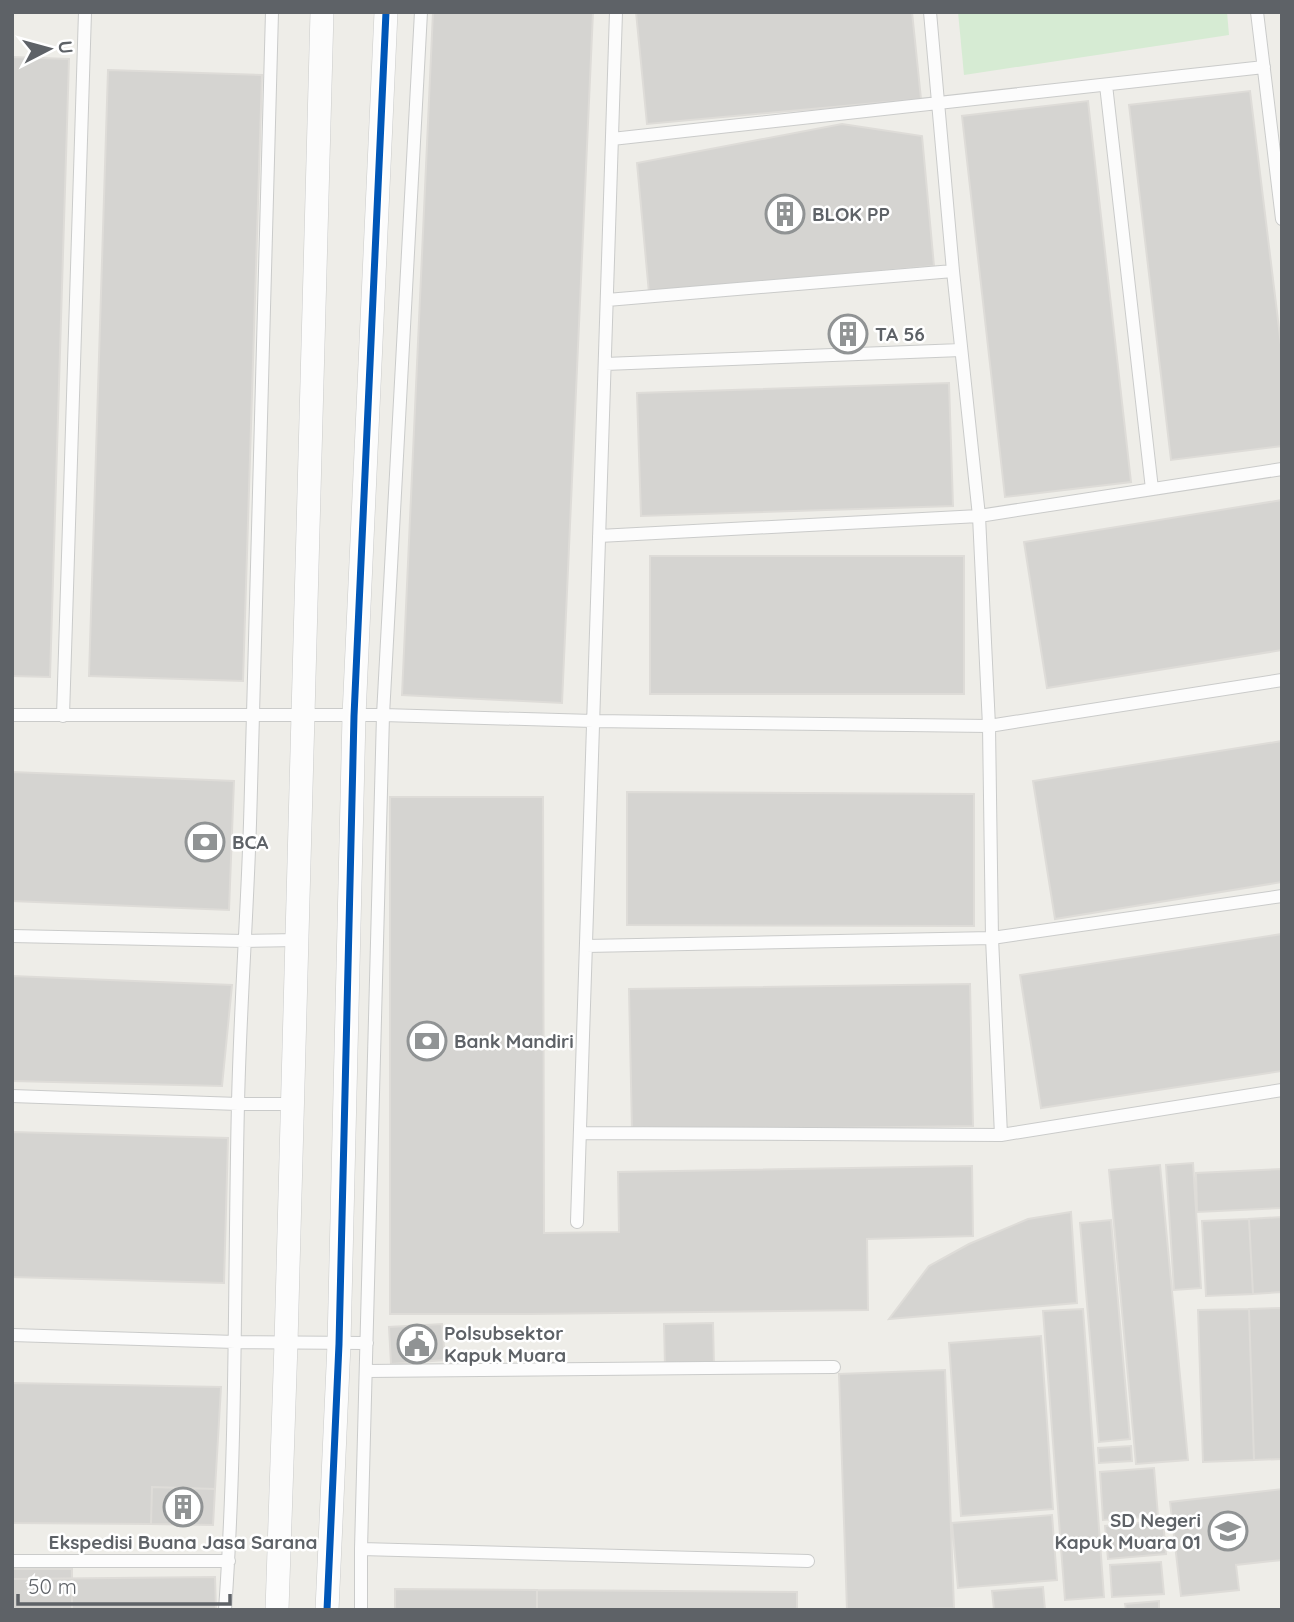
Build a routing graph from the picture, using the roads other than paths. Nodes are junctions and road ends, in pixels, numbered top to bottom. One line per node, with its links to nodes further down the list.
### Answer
1 (85, 12): 27 (lane)
2 (272, 12): 23 (lane)
3 (322, 12): 25 (street)
4 (386, 12): 28 (street)
5 (421, 12): 26 (lane)
6 (616, 12): 12 (lane)
7 (930, 12): 11 (lane)
8 (1257, 12): 9 (lane)
9 (1264, 67): 10 (lane); 13 (lane)
10 (1106, 85): 11 (lane); 19 (lane)
11 (939, 103): 12 (lane); 14 (lane)
12 (612, 139): 15 (lane)
13 (1282, 219)
14 (953, 271): 15 (lane); 16 (lane)
15 (607, 300): 17 (lane)
16 (961, 350): 17 (lane); 20 (lane)
17 (605, 363): 21 (lane)
18 (1282, 469): 19 (lane)
19 (1152, 489): 20 (lane)
20 (979, 516): 21 (lane); 30 (lane)
21 (599, 536): 29 (lane)
22 (1282, 680): 30 (lane)
23 (253, 714): 25 (lane); 27 (lane); 35 (lane)
24 (12, 715): 27 (lane)
25 (304, 715): 28 (lane); 34 (street)
26 (383, 715): 28 (lane); 29 (lane); 47 (lane)
27 (63, 716)
28 (354, 716): 48 (street)
29 (593, 721): 30 (lane); 36 (lane)
30 (989, 726): 33 (lane)
31 (1282, 896): 33 (lane)
32 (12, 936): 35 (lane)
33 (992, 938): 36 (lane); 42 (lane)
34 (298, 940): 35 (lane); 40 (street)
35 (244, 941): 39 (lane)
36 (586, 946): 41 (lane)
37 (1282, 1090): 42 (lane)
38 (12, 1096): 39 (lane)
39 (238, 1104): 40 (lane); 45 (lane)
40 (292, 1104): 46 (street)
41 (580, 1133): 42 (lane); 43 (lane)
42 (1001, 1135)
43 (577, 1222)
44 (12, 1335): 45 (lane)
45 (235, 1342): 46 (lane); 54 (lane)
46 (286, 1343): 48 (lane); 56 (street)
47 (367, 1343): 48 (lane); 50 (lane)
48 (339, 1344): 57 (street)
49 (835, 1367): 50 (lane)
50 (366, 1371): 51 (lane)
51 (361, 1549): 52 (lane); 58 (lane)
52 (808, 1560)
53 (12, 1561): 54 (lane)
54 (229, 1561): 55 (lane)
55 (225, 1610)
56 (277, 1610)
57 (327, 1610)
58 (361, 1610)

